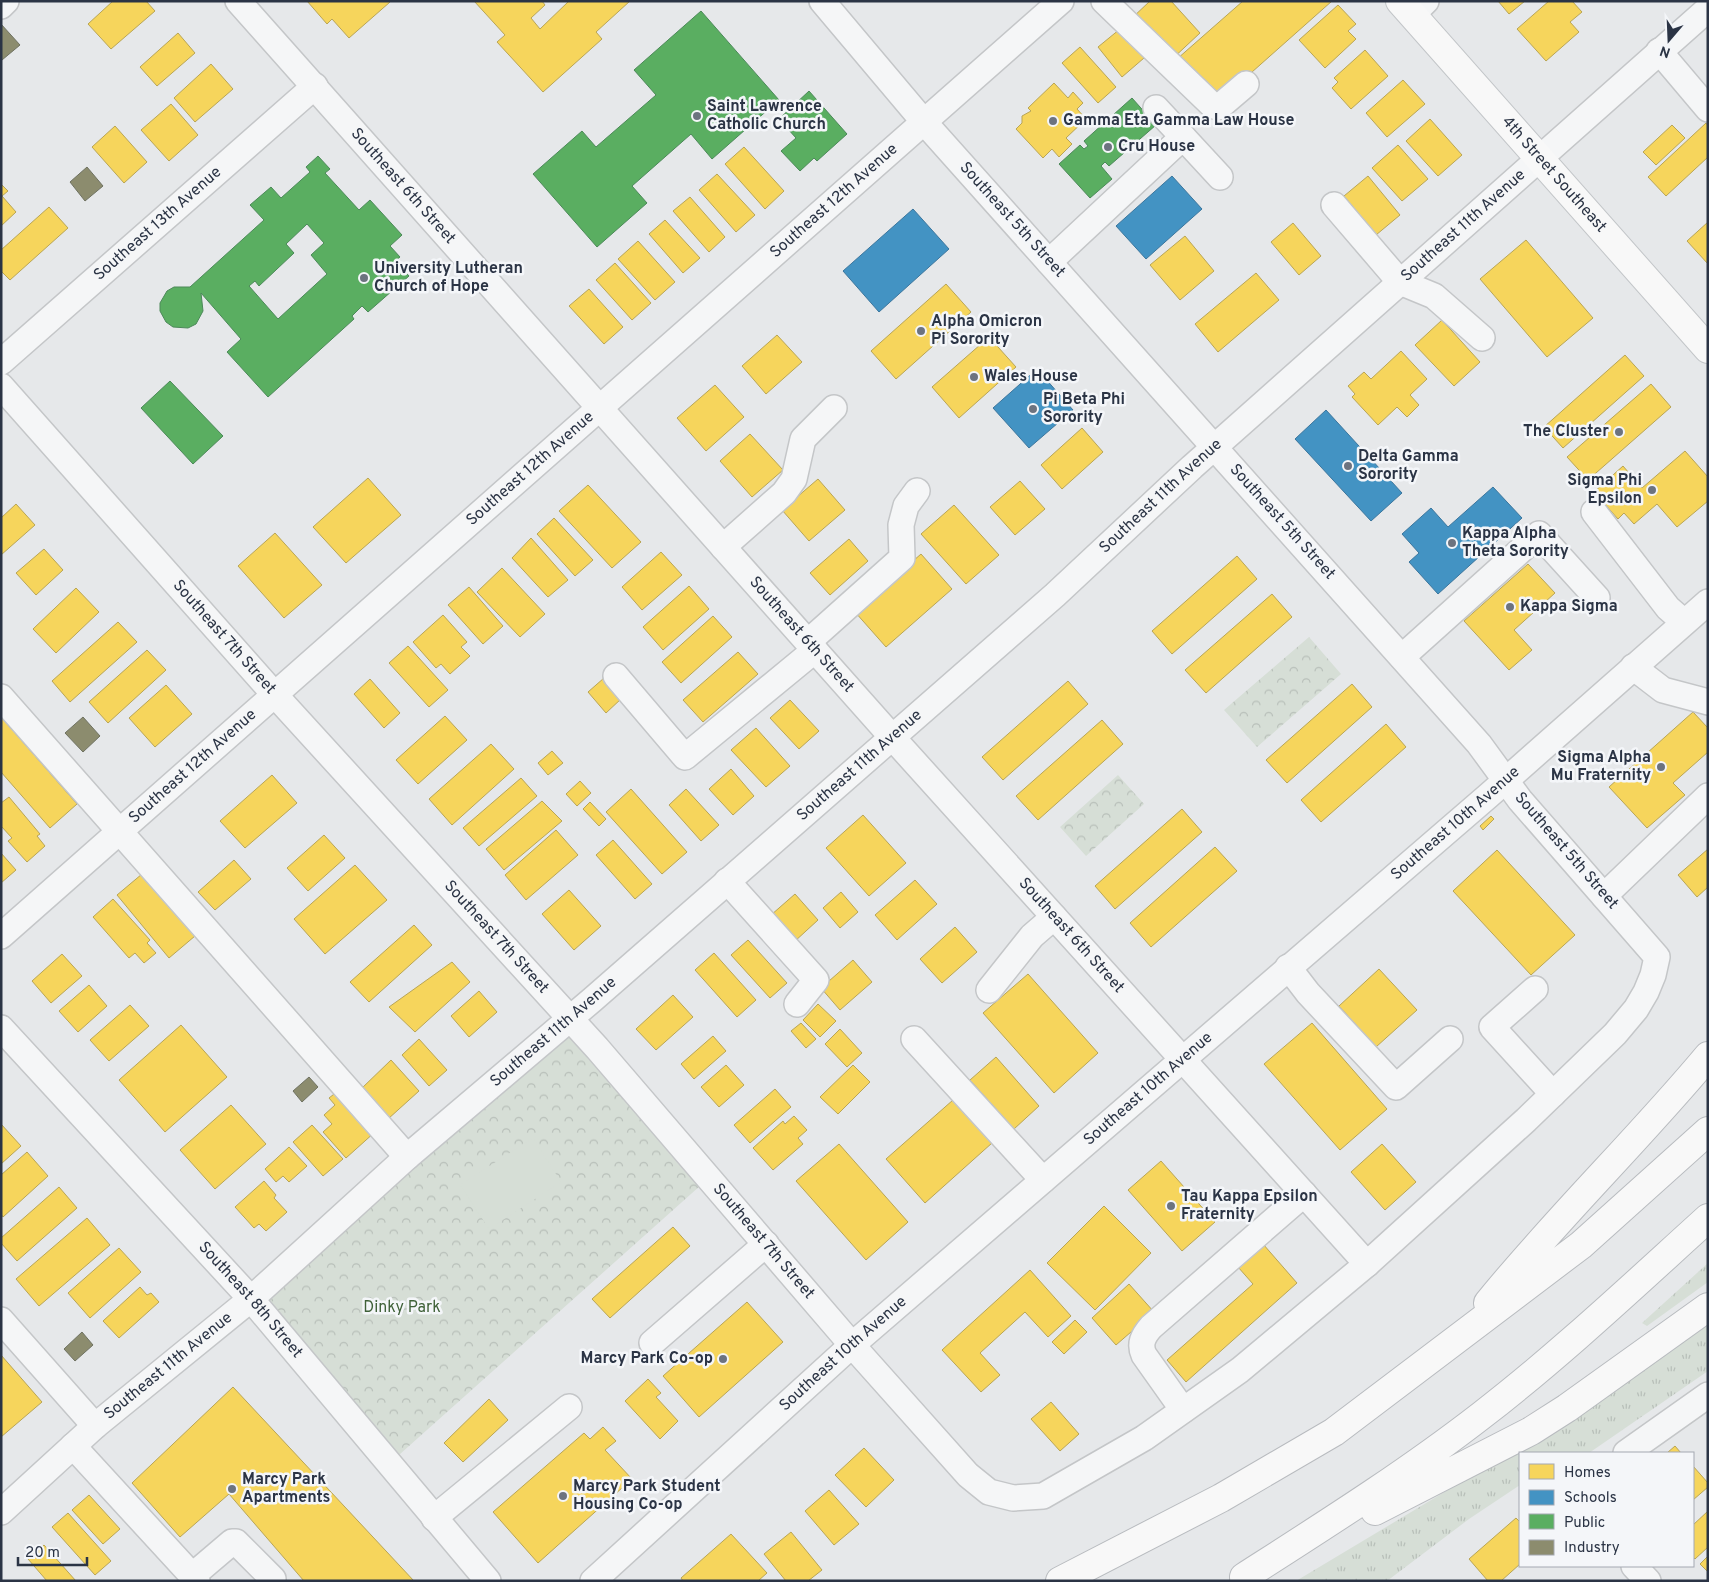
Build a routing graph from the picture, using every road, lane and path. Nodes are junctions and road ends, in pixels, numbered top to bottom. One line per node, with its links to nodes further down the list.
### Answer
1 (6, 1): 6 (street)
2 (238, 1): 11 (street, Southeast 6th Street)
3 (822, 1): 14 (street, Southeast 5th Street)
4 (1061, 1): 14 (street, Southeast 12th Avenue)
5 (1104, 1): 10 (street)
6 (1, 6)
7 (1413, 6): 16 (main road, 4th Street Southeast)
8 (1708, 9): 9 (street, Southeast 11th Avenue)
9 (1659, 51): 13 (street); 16 (street, Southeast 11th Avenue)
10 (1246, 84)
11 (315, 86): 23 (street, Southeast 13th Avenue); 25 (street, Southeast 6th Street)
12 (1156, 108): 15 (street)
13 (1708, 109)
14 (924, 122): 19 (street, Southeast 5th Street); 25 (street, Southeast 12th Avenue)
15 (1183, 137): 17 (street); 19 (street)
16 (1538, 158): 20 (street, Southeast 11th Avenue); 22 (main road, 4th Street Southeast)
17 (1220, 176)
18 (1334, 205): 20 (street)
19 (1049, 262): 27 (street, Southeast 5th Street)
20 (1400, 282): 21 (street); 27 (street, Southeast 11th Avenue)
21 (1482, 338)
22 (1708, 349)
23 (1, 362)
24 (1, 386): 38 (street, Southeast 7th Street)
25 (600, 408): 30 (street, Southeast 6th Street); 38 (street, Southeast 12th Avenue)
26 (834, 408): 30 (street)
27 (1215, 447): 35 (street, Southeast 5th Street); 41 (street, Southeast 11th Avenue)
28 (917, 490): 34 (street)
29 (1594, 512): 33 (street)
30 (723, 547): 34 (street, Southeast 6th Street)
31 (1597, 598): 35 (street)
32 (1708, 602): 33 (street, Southeast 10th Avenue)
33 (1684, 622): 36 (street, Southeast 10th Avenue)
34 (811, 646): 37 (street); 41 (street, Southeast 6th Street)
35 (1402, 657): 42 (street, Southeast 5th Street)
36 (1634, 667): 40 (street); 42 (street, Southeast 10th Avenue)
37 (616, 676)
38 (275, 695): 44 (street, Southeast 12th Avenue); 53 (street, Southeast 7th Street)
39 (1, 697): 44 (street)
40 (1708, 702)
41 (892, 737): 45 (street, Southeast 11th Avenue); 47 (street, Southeast 6th Street)
42 (1504, 780): 46 (street, Southeast 5th Street); 49 (street, Southeast 10th Avenue)
43 (1708, 796): 46 (street)
44 (121, 831): 48 (street, Southeast 12th Avenue); 61 (street)
45 (727, 881): 52 (street); 53 (street, Southeast 11th Avenue)
46 (1604, 896): 59 (street, Southeast 5th Street)
47 (1054, 916): 51 (street); 58 (street, Southeast 6th Street)
48 (1, 936)
49 (1288, 967): 55 (street); 58 (street, Southeast 10th Avenue)
50 (1535, 989): 59 (street)
51 (989, 990)
52 (796, 1004)
53 (570, 1019): 61 (street, Southeast 11th Avenue); 65 (street, Southeast 7th Street)
54 (1, 1028): 67 (street, Southeast 8th Street)
55 (1450, 1038)
56 (914, 1040): 62 (street)
57 (1708, 1056): 70 (main road)
58 (1183, 1058): 62 (street, Southeast 10th Avenue); 63 (street, Southeast 6th Street)
59 (1553, 1094): 66 (street)
60 (1708, 1131): 70 (main road)
61 (407, 1157): 67 (street, Southeast 11th Avenue)
62 (1043, 1180): 72 (street, Southeast 10th Avenue)
63 (1304, 1194): 66 (street, Southeast 6th Street); 75 (street)
64 (1708, 1218): 84 (main road)
65 (766, 1244): 71 (street); 72 (street, Southeast 7th Street)
66 (1367, 1264): 75 (street)
67 (251, 1299): 76 (street, Southeast 11th Avenue); 80 (street, Southeast 8th Street)
68 (1708, 1307): 84 (main road)
69 (1, 1320): 76 (street)
70 (1458, 1339): 87 (main road)
71 (652, 1343)
72 (852, 1345): 75 (street, Southeast 7th Street); 86 (street, Southeast 10th Avenue)
73 (1708, 1395): 78 (street)
74 (569, 1406): 80 (street)
75 (1183, 1410)
76 (95, 1426): 77 (street, Southeast 11th Avenue)
77 (73, 1446): 79 (street, Southeast 11th Avenue); 82 (street)
78 (1627, 1452)
79 (1, 1512)
80 (434, 1518): 85 (street, Southeast 8th Street)
81 (1635, 1567): 88 (street)
82 (195, 1578): 83 (street)
83 (273, 1579)
84 (1240, 1579)
85 (488, 1581)
86 (593, 1581)
87 (1060, 1581)
88 (1648, 1581)

